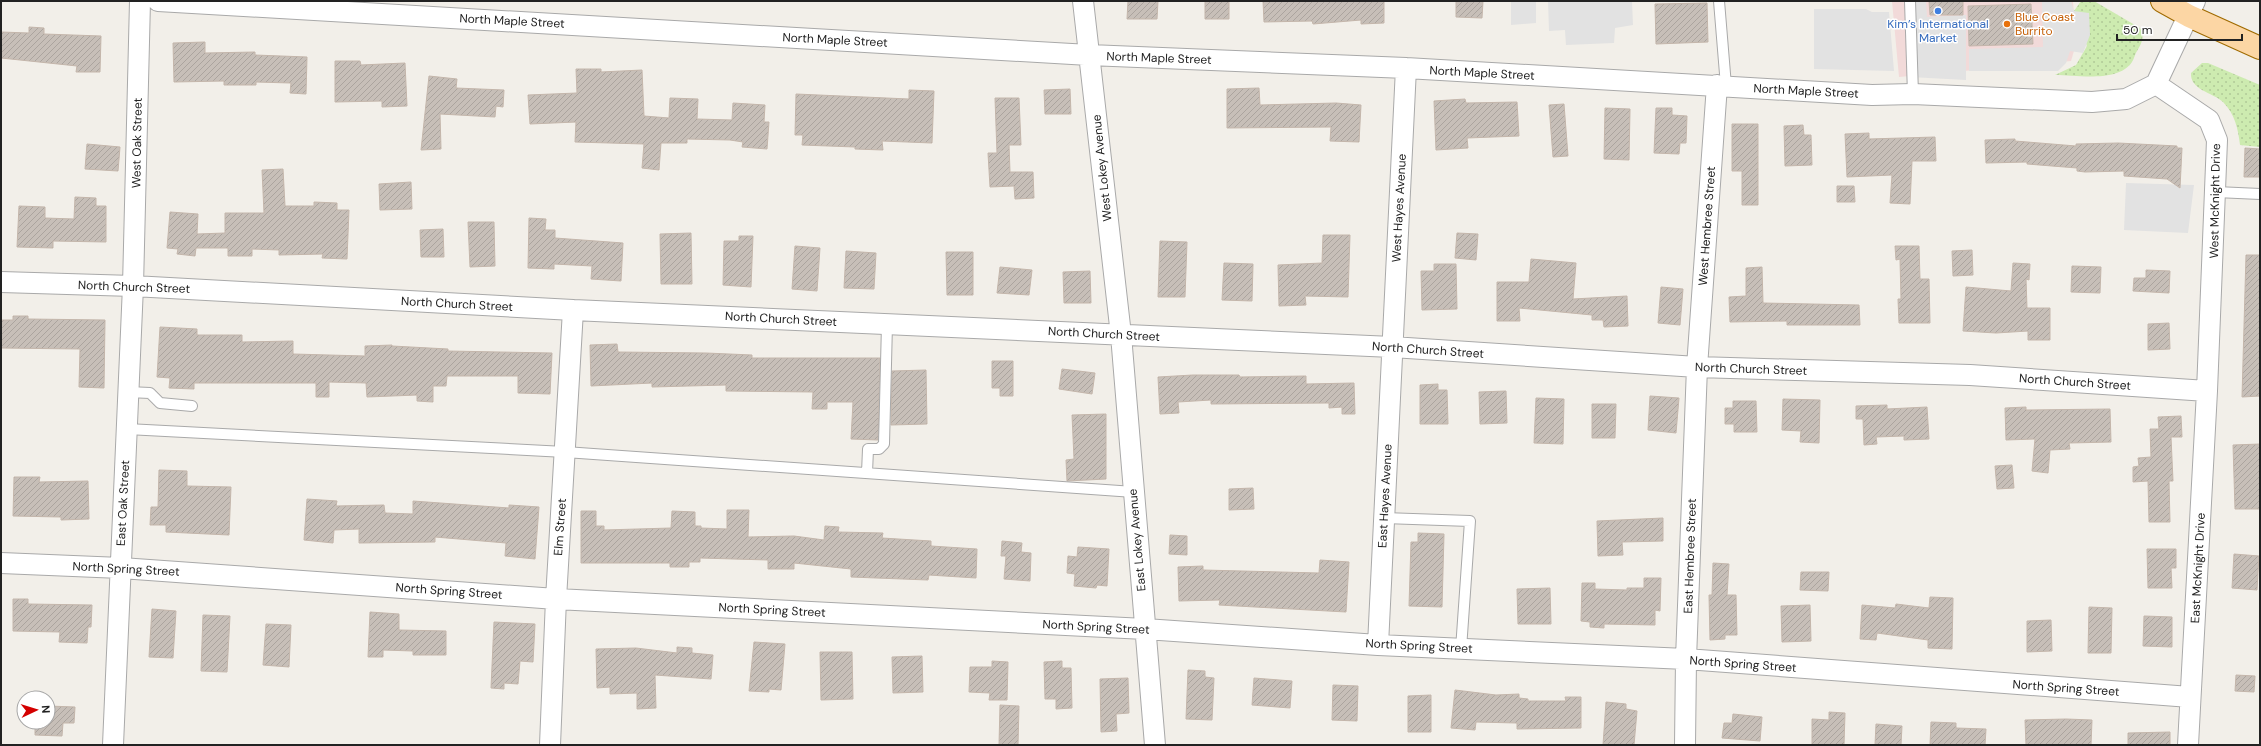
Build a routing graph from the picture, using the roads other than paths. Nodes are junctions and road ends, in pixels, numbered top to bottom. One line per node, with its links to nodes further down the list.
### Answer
1 (140, 1): 18 (street, West Oak Street)
2 (158, 1): 7 (street, North Maple Street)
3 (1084, 1): 10 (street, West Lokey Avenue)
4 (1719, 1): 13 (lane)
5 (1910, 1): 14 (lane)
6 (2162, 1): 8 (main road)
7 (242, 3): 10 (street, North Maple Street)
8 (2192, 9): 9 (main road); 12 (street)
9 (2260, 48)
10 (1089, 56): 11 (street, North Maple Street); 21 (street, West Lokey Avenue)
11 (1406, 68): 13 (street, North Maple Street); 22 (street, West Hayes Avenue)
12 (2156, 84): 14 (street, North Maple Street); 15 (street, West McKnight Drive)
13 (1721, 86): 14 (street, North Maple Street); 23 (street, West Hembree Street)
14 (1913, 94)
15 (2216, 192): 16 (lane); 24 (street, West McKnight Drive)
16 (2260, 194)
17 (1, 282): 18 (street, North Church Street)
18 (133, 286): 19 (street, North Church Street); 25 (street, East Oak Street)
19 (574, 310): 20 (street, North Church Street); 28 (street, Elm Street)
20 (888, 324): 21 (street, North Church Street); 29 (lane)
21 (1121, 335): 22 (street, North Church Street); 30 (street, East Lokey Avenue)
22 (1392, 348): 23 (street, North Church Street); 31 (street, East Hayes Avenue)
23 (1697, 368): 24 (street, North Church Street); 38 (street, East Hembree Street)
24 (2208, 391): 39 (street, East McKnight Drive)
25 (128, 392): 26 (lane); 27 (street, East Oak Street)
26 (192, 406)
27 (127, 429): 28 (lane); 33 (street, East Oak Street)
28 (565, 452): 29 (lane); 34 (street, Elm Street)
29 (867, 473): 30 (lane)
30 (1134, 492): 35 (street, East Lokey Avenue)
31 (1384, 518): 36 (street, East Hayes Avenue); 37 (lane)
32 (1, 563): 33 (street, North Spring Street)
33 (121, 568): 34 (street, North Spring Street); 40 (street, East Oak Street)
34 (556, 598): 35 (street, North Spring Street); 41 (street, Elm Street)
35 (1145, 629): 36 (street, North Spring Street); 42 (street, East Lokey Avenue)
36 (1378, 645): 37 (street, North Spring Street)
37 (1461, 649): 38 (street, North Spring Street)
38 (1686, 659): 39 (street, North Spring Street); 43 (street, East Hembree Street)
39 (2190, 697): 44 (street, East McKnight Drive)
40 (113, 745)
41 (550, 745)
42 (1155, 745)
43 (1685, 745)
44 (2188, 745)

